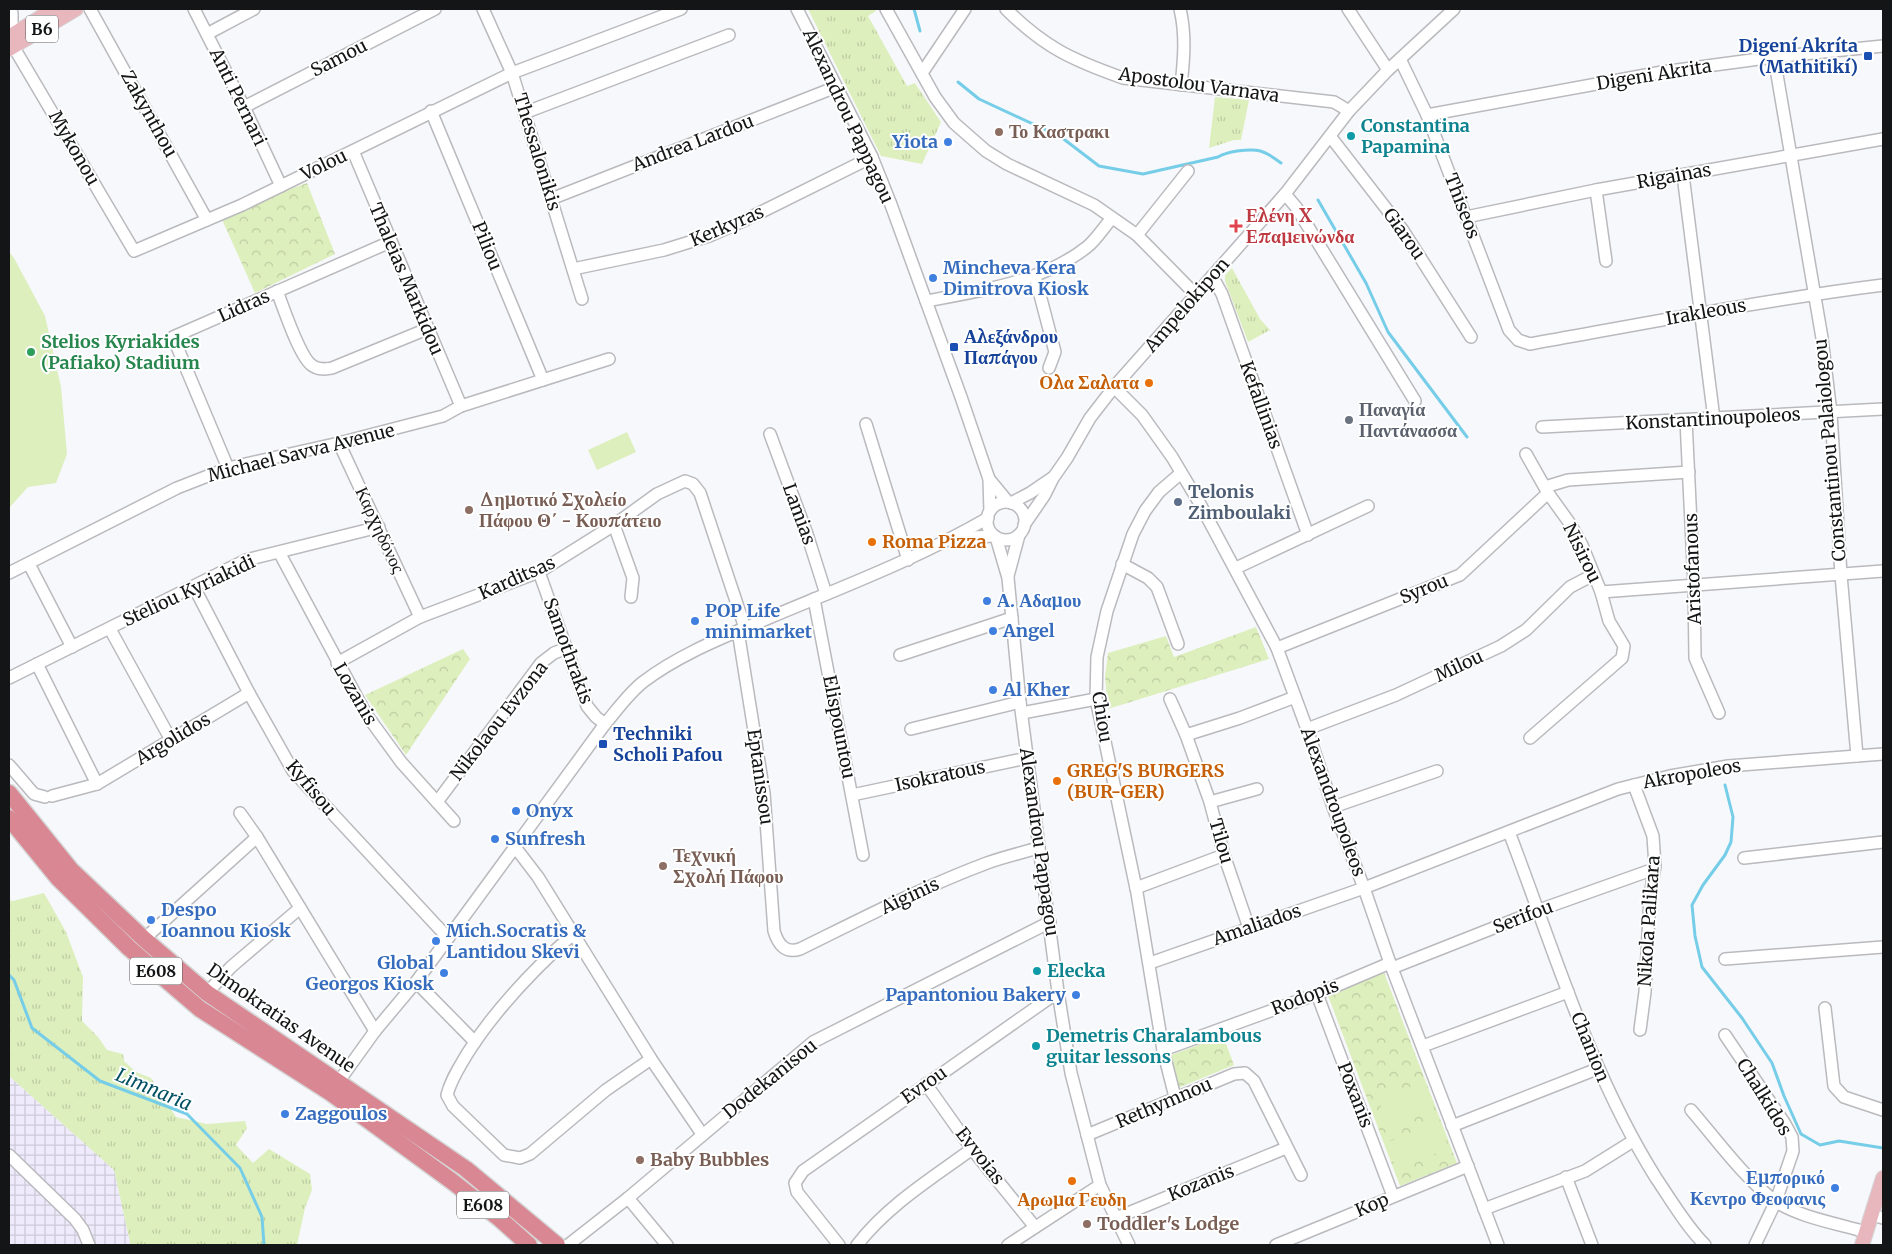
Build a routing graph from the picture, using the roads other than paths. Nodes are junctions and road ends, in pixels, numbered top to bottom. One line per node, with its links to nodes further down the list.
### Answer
1 (54, 9): 19 (main road, B6)
2 (76, 9): 19 (main road, B6)
3 (90, 9): 46 (street, Zakynthou)
4 (194, 9): 17 (street, Anti Pernari)
5 (254, 9): 17 (street)
6 (435, 9): 28 (street, Samou)
7 (483, 9): 24 (street, Thessalonikis)
8 (681, 9): 24 (street, Volou)
9 (797, 9): 27 (street, Alexandrou Pappagou)
10 (886, 9): 25 (street)
11 (965, 9): 25 (street)
12 (1006, 9): 26 (street, Apostolou Varnava)
13 (1180, 9): 26 (street)
14 (1348, 9): 23 (street)
15 (1454, 9): 22 (street, Ampelokipon)
16 (12, 11): 19 (street)
17 (207, 34): 28 (street, Anti Pernari)
18 (729, 35): 31 (street)
19 (11, 41): 49 (street, Mykonou)
20 (1883, 46): 21 (street, Digeni Akrita)
21 (1774, 58): 32 (street, Digeni Akrita); 36 (street, Constantinou Palaiologou)
22 (1400, 59): 23 (street, Ampelokipon); 32 (street, Thiseos)
23 (1388, 70): 30 (street, Ampelokipon)
24 (512, 72): 29 (street, Volou); 31 (street, Thessalonikis)
25 (922, 72): 45 (street)
26 (1181, 85): 30 (street, Apostolou Varnava)
27 (836, 87): 37 (street, Alexandrou Pappagou); 43 (street, Andrea Lardou)
28 (244, 107): 40 (street, Anti Pernari)
29 (431, 111): 35 (street, Volou); 66 (street, Piliou)
30 (1349, 111): 33 (street, Ampelokipon)
31 (524, 113): 43 (street, Thessalonikis)
32 (1427, 115): 44 (street, Thiseos)
33 (1330, 136): 42 (street, Ampelokipon); 62 (street, Giarou)
34 (1883, 140): 36 (street, Rigainas)
35 (353, 151): 40 (street, Volou); 48 (street, Thaleias Markidou)
36 (1790, 155): 39 (street, Rigainas); 57 (street, Constantinou Palaiologou)
37 (872, 157): 51 (street, Kerkyras); 59 (street, Alexandrou Pappagou)
38 (1188, 171): 47 (street)
39 (1683, 175): 41 (street, Rigainas); 60 (street)
40 (281, 186): 46 (street, Volou)
41 (1596, 190): 44 (street, Rigainas); 50 (street)
42 (1285, 194): 53 (street, Ampelokipon); 68 (street)
43 (551, 198): 51 (street, Thessalonikis)
44 (1466, 217): 63 (street, Thiseos)
45 (1112, 218): 47 (street); 52 (street)
46 (207, 220): 49 (street, Volou)
47 (1137, 236): 56 (street)
48 (390, 242): 55 (street, Lidras); 61 (street, Thaleias Markidou)
49 (134, 251)
50 (1606, 261)
51 (573, 269): 58 (street, Thessalonikis)
52 (1035, 276): 59 (street); 65 (street)
53 (1212, 276): 56 (street, Ampelokipon); 92 (street, Kefallinias)
54 (1883, 285): 57 (street, Irakleous)
55 (277, 291): 61 (street); 79 (street, Lidras)
56 (1195, 294): 67 (street, Ampelokipon)
57 (1813, 294): 60 (street, Irakleous); 71 (street, Constantinou Palaiologou)
58 (582, 299)
59 (926, 301): 83 (street, Alexandrou Pappagou)
60 (1701, 313): 63 (street, Irakleous); 72 (street)
61 (427, 329): 69 (street, Thaleias Markidou)
62 (1471, 337)
63 (1530, 344)
64 (609, 359): 66 (street, Michael Savva Avenue)
65 (1049, 368)
66 (543, 380): 69 (street, Michael Savva Avenue)
67 (1114, 387): 81 (street, Alexandroupoleos); 82 (street, Ampelokipon)
68 (1415, 401)
69 (461, 406): 77 (street, Michael Savva Avenue)
70 (1883, 409): 71 (street, Konstantinoupoleos)
71 (1831, 413): 72 (street, Konstantinoupoleos); 103 (street, Constantinou Palaiologou)
72 (1714, 418): 73 (street, Konstantinoupoleos)
73 (1686, 420): 75 (street, Konstantinoupoleos); 80 (street, Aristofanous)
74 (866, 424): 96 (street)
75 (1542, 427)
76 (770, 434): 109 (street, Lamias)
77 (339, 443): 79 (street, Michael Savva Avenue); 90 (street, Καρχηδόνος)
78 (1526, 454): 85 (street, Nisirou)
79 (228, 468): 97 (street, Michael Savva Avenue)
80 (1689, 472): 85 (street); 106 (street, Aristofanous)
81 (1181, 473): 98 (street, Chiou); 99 (street, Alexandroupoleos)
82 (1053, 478): 86 (street, Ampelokipon); 91 (street, Ampelokipon)
83 (989, 479): 86 (street, Alexandrou Pappagou); 88 (street, Alexandrou Pappagou)
84 (690, 482): 89 (street, Karditsas); 115 (street, Eptanissou)
85 (1547, 490): 104 (street, Nisirou); 119 (street, Syrou)
86 (1010, 503): 88 (street); 91 (street)
87 (1368, 506): 92 (street)
88 (989, 514): 93 (street); 94 (street)
89 (614, 525): 101 (street, Karditsas); 110 (street)
90 (379, 527): 95 (street, Steliou Kyriakidi); 112 (street, Καρχηδόνος)
91 (1022, 530): 93 (street); 105 (street, Alexandrou Pappagou)
92 (1308, 535): 99 (street)
93 (995, 536): 94 (street); 105 (street, Alexandrou Pappagou)
94 (953, 538): 96 (street)
95 (278, 552): 107 (street, Steliou Kyriakidi); 121 (street, Lozanis)
96 (908, 560): 109 (street)
97 (29, 564): 102 (street, Michael Savva Avenue); 117 (street)
98 (1122, 564): 116 (street); 126 (street, Chiou)
99 (1236, 568): 119 (street, Alexandroupoleos)
100 (1883, 571): 103 (street)
101 (539, 572): 112 (street, Karditsas); 118 (street, Samothrakis)
102 (9, 574)
103 (1840, 574): 106 (street); 137 (street, Constantinou Palaiologou)
104 (1594, 575): 108 (street, Nisirou); 132 (street, Milou)
105 (1008, 578): 113 (street, Alexandrou Pappagou)
106 (1694, 586): 108 (street); 129 (street, Aristofanous)
107 (194, 587): 114 (street, Steliou Kyriakidi); 124 (street, Kyfisou)
108 (1601, 592): 134 (street, Nisirou)
109 (826, 594): 111 (street)
110 (631, 597)
111 (814, 599): 115 (street); 145 (street, Elispountou)
112 (420, 617): 121 (street, Karditsas)
113 (1012, 618): 120 (street); 128 (street, Alexandrou Pappagou)
114 (110, 629): 117 (street, Steliou Kyriakidi); 135 (street)
115 (742, 630): 130 (street); 171 (street, Eptanissou)
116 (1178, 644)
117 (72, 647): 122 (street, Steliou Kyriakidi)
118 (566, 648): 130 (street, Samothrakis); 146 (street, Nikolaou Evzona)
119 (1277, 648): 125 (street, Alexandroupoleos)
120 (900, 655)
121 (337, 663): 146 (street, Lozanis)
122 (37, 664): 123 (street, Steliou Kyriakidi); 141 (street)
123 (9, 678)
124 (249, 693): 135 (street, Argolidos); 168 (street, Kyfisou)
125 (1295, 697): 132 (street, Alexandroupoleos); 133 (street)
126 (1096, 699): 128 (street); 161 (street, Chiou)
127 (1170, 699): 133 (street, Tilou)
128 (1021, 708): 131 (street); 138 (street, Alexandrou Pappagou)
129 (1719, 713)
130 (605, 724): 155 (street)
131 (911, 729)
132 (1307, 729): 148 (street, Alexandroupoleos)
133 (1186, 735): 147 (street, Tilou)
134 (1530, 738)
135 (171, 740): 141 (street, Argolidos)
136 (1883, 754): 137 (street, Akropoleos)
137 (1857, 756): 142 (street, Akropoleos)
138 (1027, 758): 145 (street, Isokratous); 156 (street, Alexandrou Pappagou)
139 (9, 765): 141 (street, Argolidos)
140 (1437, 771): 148 (street)
141 (97, 784)
142 (1634, 784): 152 (street, Akropoleos); 160 (street, Nikola Palikara)
143 (1257, 789): 147 (street)
144 (9, 793): 169 (highway, Dimokratias Avenue / E608)
145 (852, 795): 158 (street, Elispountou)
146 (437, 802): 151 (street, Lozanis)
147 (1210, 802): 157 (street, Tilou)
148 (1334, 807): 162 (street, Alexandroupoleos)
149 (240, 813): 153 (street)
150 (9, 818): 190 (highway, Dimokratias Avenue / E608)
151 (454, 821)
152 (1510, 832): 162 (street, Akropoleos); 164 (street, Chanion)
153 (257, 837): 163 (street); 169 (street)
154 (1883, 842): 159 (street)
155 (515, 846): 167 (street); 168 (street)
156 (1038, 848): 165 (street, Alexandrou Pappagou); 171 (street, Aiginis)
157 (1224, 854): 161 (street); 166 (street, Tilou)
158 (864, 855)
159 (1744, 858)
160 (1654, 869): 164 (street, Serifou); 181 (street, Nikola Palikara)
161 (1136, 888): 173 (street, Chiou)
162 (1364, 888): 166 (street, Amaliados); 174 (street, Alexandroupoleos)
163 (300, 908): 178 (street); 182 (street)
164 (1539, 910): 174 (street, Serifou); 177 (street, Chanion)
165 (1050, 922): 176 (street, Alexandrou Pappagou); 195 (street, Dodekanisou)
166 (1249, 928): 173 (street, Amaliados)
167 (573, 934): 184 (street); 187 (street)
168 (448, 938): 175 (street)
169 (144, 939): 178 (highway, Dimokratias Avenue / E608)
170 (1883, 948): 172 (street)
171 (785, 949)
172 (1725, 959)
173 (1150, 963): 186 (street, Chiou)
174 (1391, 965): 179 (street, Rodopis); 185 (street, Alexandroupoleos)
175 (416, 982): 182 (street); 184 (street)
176 (1058, 992): 189 (street, Evrou); 196 (street, Alexandrou Pappagou)
177 (1568, 992): 185 (street); 188 (street, Chanion)
178 (207, 993): 190 (highway, Dimokratias Avenue / E608)
179 (1317, 994): 186 (street, Rodopis); 206 (street, Poxanis)
180 (1825, 1008): 193 (street)
181 (1640, 1030)
182 (375, 1031): 190 (street)
183 (1725, 1035): 208 (street, Chalkidos)
184 (475, 1042): 187 (street)
185 (1423, 1046): 194 (street, Alexandroupoleos)
186 (1163, 1050): 191 (street, Chiou)
187 (651, 1059): 195 (street)
188 (1597, 1069): 194 (street); 197 (street, Chanion)
189 (926, 1084): 198 (street, Evvoias); 219 (street, Evrou)
190 (334, 1087): 215 (highway, Dimokratias Avenue / E608); 216 (highway, Dimokratias Avenue / E608)
191 (1175, 1097): 196 (street, Rethymnou); 199 (street, Rethymnou)
192 (1691, 1110): 208 (street)
193 (1883, 1110)
194 (1452, 1126): 201 (street, Alexandroupoleos)
195 (702, 1134): 207 (street, Dodekanisou)
196 (1087, 1135): 205 (street, Alexandrou Pappagou)
197 (1633, 1141): 203 (street); 226 (street, Chanion)
198 (972, 1148): 212 (street, Evvoias); 220 (street)
199 (1286, 1148): 202 (street, Rethymnou); 211 (street, Kozanis)
200 (9, 1155): 214 (street)
201 (1468, 1166): 206 (street, Kop); 209 (street, Alexandroupoleos)
202 (1301, 1175)
203 (1566, 1177): 209 (street); 225 (street)
204 (1883, 1178): 210 (main road)
205 (1100, 1185): 211 (street, Alexandrou Pappagou); 212 (street)
206 (1393, 1196): 223 (street, Kop)
207 (628, 1198): 217 (street, Dodekanisou); 218 (street)
208 (1776, 1201): 213 (street); 227 (street, Chalkidos)
209 (1484, 1209): 224 (street, Alexandroupoleos)
210 (1878, 1216): 213 (main road)
211 (1116, 1218): 222 (street, Alexandrou Pappagou)
212 (1035, 1227): 221 (street)
213 (1864, 1239)
214 (89, 1245)
215 (529, 1245)
216 (557, 1245)
217 (568, 1245)
218 (667, 1245)
219 (839, 1245)
220 (857, 1245)
221 (1008, 1245)
222 (1129, 1245)
223 (1276, 1245)
224 (1498, 1245)
225 (1592, 1245)
226 (1705, 1245)
227 (1755, 1245)

